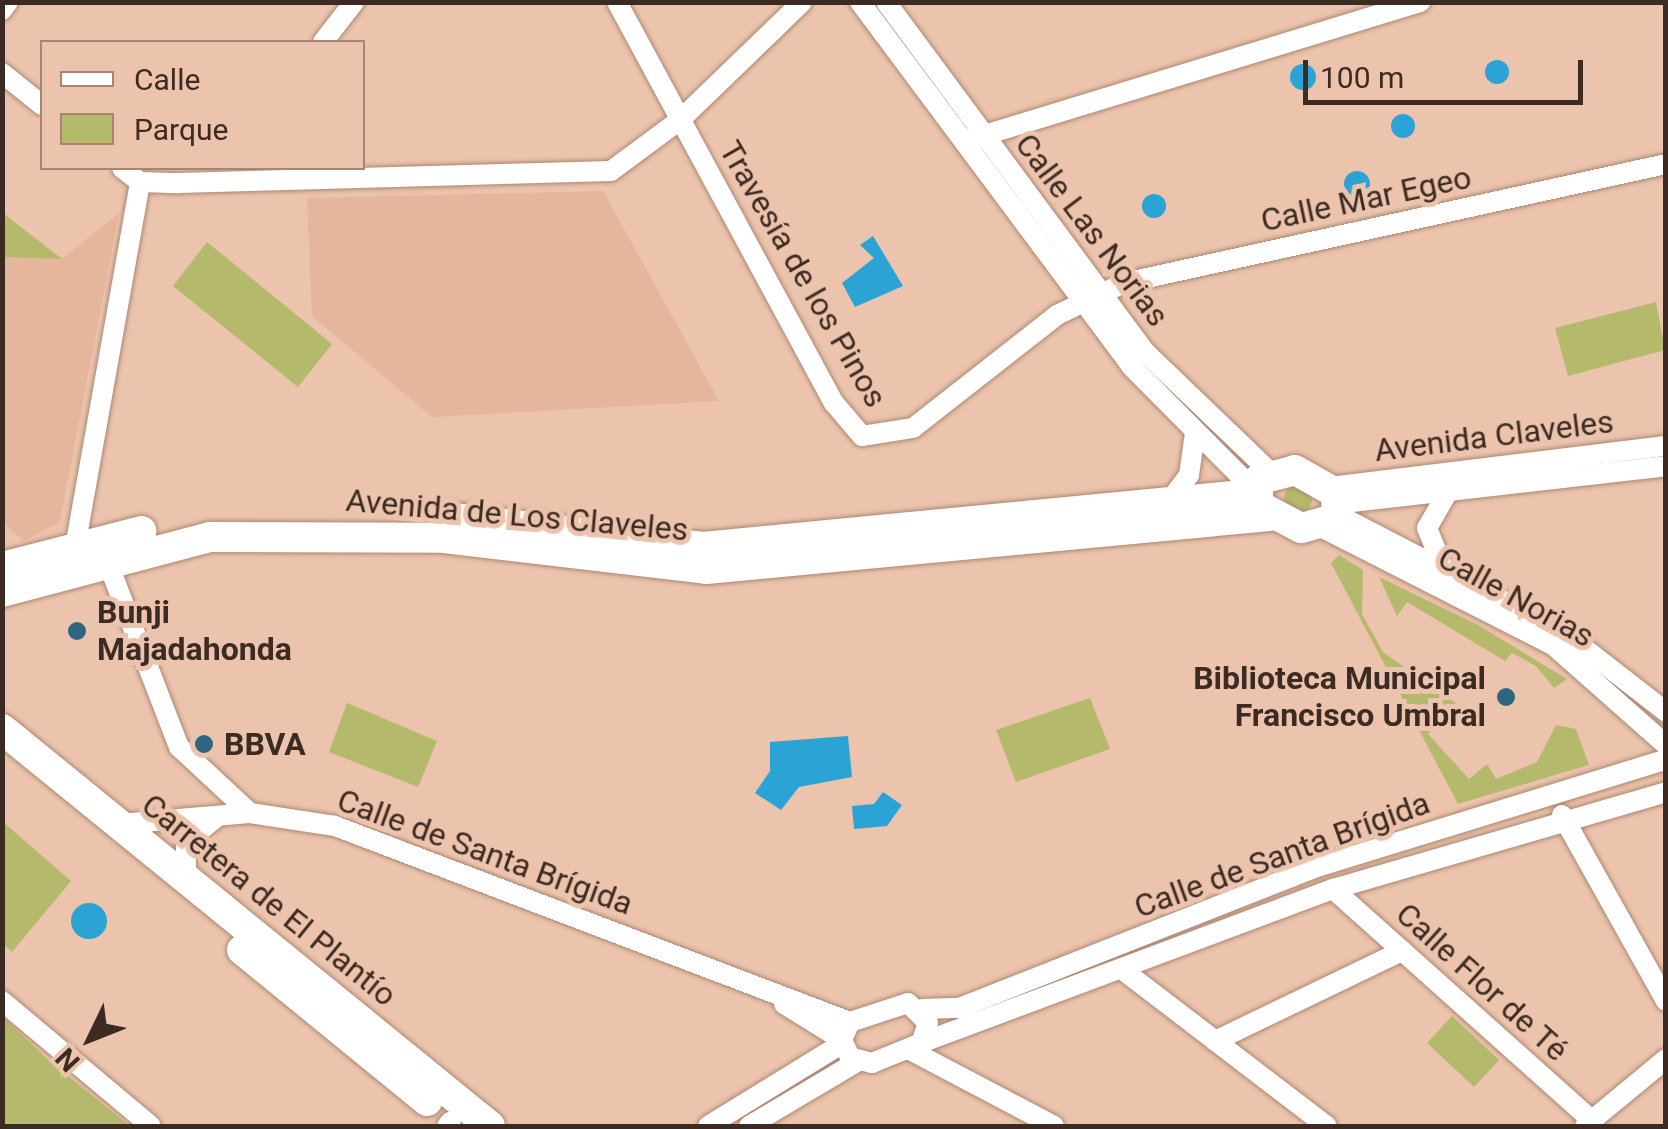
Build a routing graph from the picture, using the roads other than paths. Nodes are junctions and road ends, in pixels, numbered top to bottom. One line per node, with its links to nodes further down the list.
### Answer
1 (8, 2): 8 (street)
2 (354, 2): 9 (street)
3 (617, 2): 12 (street)
4 (802, 2): 12 (street)
5 (860, 2): 13 (street)
6 (886, 2): 13 (street, Calle Las Norias)
7 (1421, 2): 13 (street)
8 (2, 10)
9 (325, 40)
10 (2, 74): 11 (street)
11 (40, 103)
12 (681, 119): 16 (street); 18 (street, Travesía de los Pinos)
13 (974, 138): 18 (street)
14 (1666, 164): 18 (street, Calle Mar Egeo)
15 (125, 170): 17 (street)
16 (254, 174): 17 (street)
17 (140, 182): 26 (street)
18 (1090, 296): 19 (street); 22 (street, Calle Las Norias)
19 (1195, 433): 22 (street); 24 (street)
20 (1666, 446): 25 (street, Avenida Claveles)
21 (1666, 466): 23 (street)
22 (1262, 493): 24 (street, Avenida de Los Claveles); 25 (street); 25 (street); 27 (street, Avenida de Los Claveles)
23 (1447, 494): 25 (street); 29 (street)
24 (1166, 506): 26 (street, Avenida de Los Claveles)
25 (1333, 508): 29 (street, Calle Norias); 33 (street, Calle Norias)
26 (76, 542): 28 (street, Avenida de Los Claveles)
27 (106, 558): 30 (street, Avenida de Los Claveles); 37 (street)
28 (2, 567)
29 (1444, 567): 31 (street, Calle Norias)
30 (2, 592)
31 (1666, 712)
32 (2, 729): 40 (street, Carretera de El Plantío)
33 (1666, 745)
34 (2, 756): 56 (street, Carretera de El Plantío)
35 (1665, 760): 48 (street, Calle de Santa Brígida)
36 (1666, 792): 38 (street, Calle de Santa Brígida)
37 (250, 813): 39 (street, Calle de Santa Brígida); 47 (street, Calle de Santa Brígida)
38 (1562, 815): 42 (street, Calle de Santa Brígida); 46 (street)
39 (219, 816): 40 (street, Calle de Santa Brígida); 41 (street)
40 (120, 824): 41 (street, Carretera de El Plantío)
41 (186, 880): 58 (street, Carretera de El Plantío)
42 (1333, 890): 43 (street, Calle Flor de Té); 44 (street, Calle de Santa Brígida)
43 (1402, 951): 50 (street); 55 (street, Calle Flor de Té)
44 (1124, 972): 50 (street); 51 (street, Calle de Santa Brígida)
45 (2, 1000): 57 (street)
46 (1666, 1001)
47 (787, 1007): 49 (street, Calle de Santa Brígida); 54 (street)
48 (922, 1010): 49 (street, Calle de Santa Brígida); 51 (street)
49 (845, 1035): 53 (street); 54 (street, Calle de Santa Brígida)
50 (1215, 1041): 62 (street)
51 (914, 1046): 53 (street, Calle de Santa Brígida); 61 (street)
52 (1666, 1059): 55 (street)
53 (856, 1062): 60 (street, Calle de Santa Brígida)
54 (802, 1068): 59 (street, Calle de Santa Brígida)
55 (1588, 1123)
56 (452, 1125)
57 (151, 1126)
58 (490, 1126)
59 (708, 1126)
60 (748, 1126)
61 (1054, 1126)
62 (1326, 1126)

